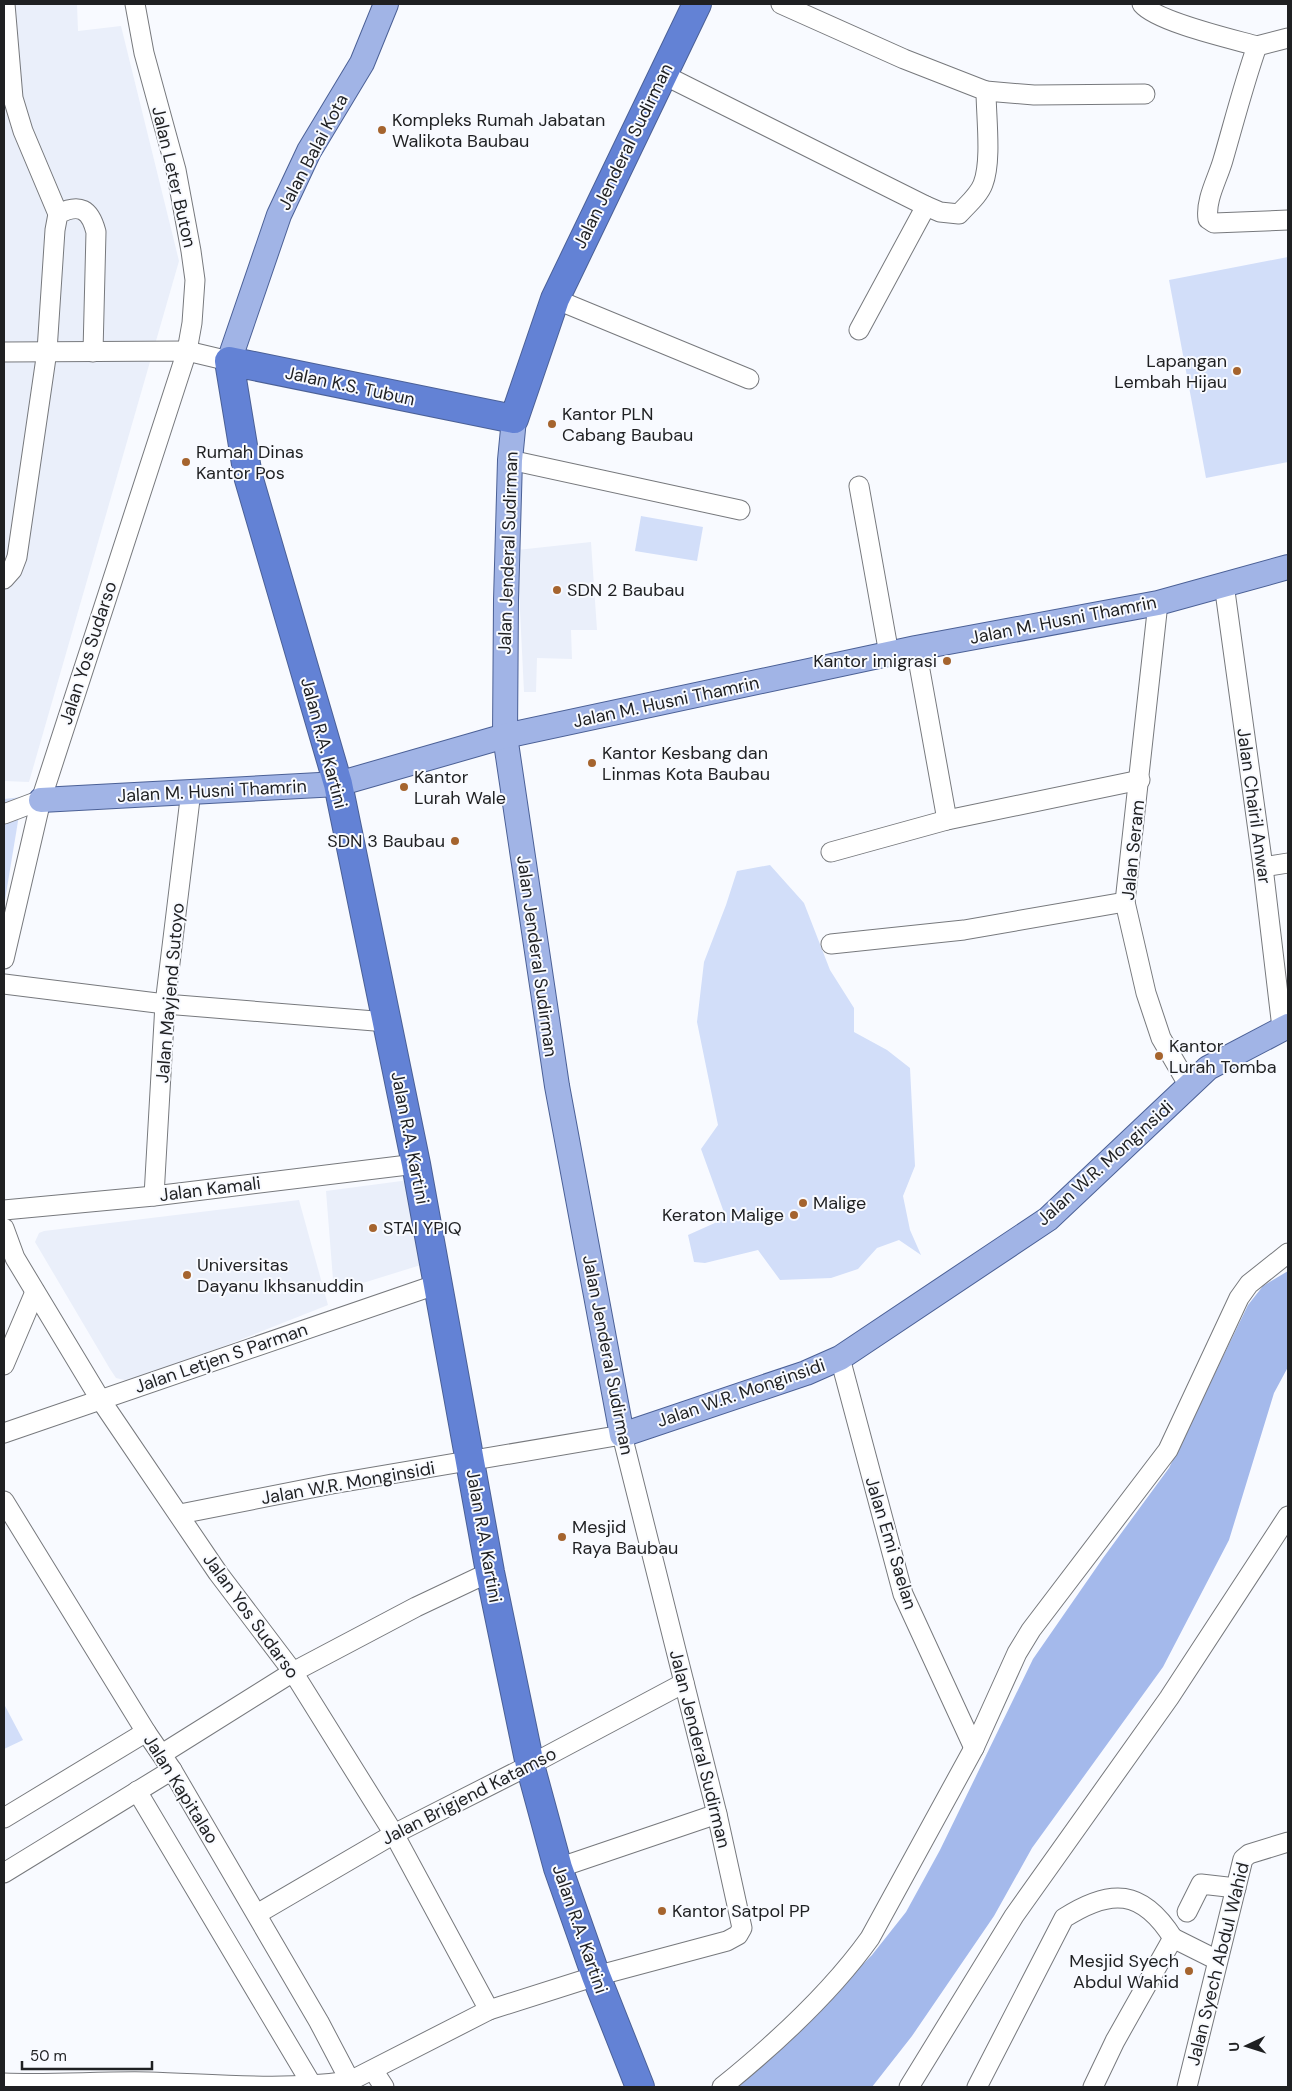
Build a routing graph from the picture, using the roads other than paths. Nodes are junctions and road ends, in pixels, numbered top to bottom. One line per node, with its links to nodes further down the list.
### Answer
1 (4, 4): 13 (street)
2 (135, 4): 18 (street, Jalan Leter Buton)
3 (386, 4): 21 (main road, Jalan Balai Kota)
4 (696, 4): 9 (highway, Jalan Jenderal Sudirman)
5 (781, 4): 10 (street)
6 (1142, 4): 8 (street)
7 (1288, 38): 8 (street)
8 (1257, 46): 14 (street)
9 (662, 74): 12 (street); 15 (highway, Jalan Jenderal Sudirman)
10 (986, 91): 11 (street); 12 (street)
11 (1145, 94)
12 (926, 206): 16 (street)
13 (58, 214): 17 (street); 20 (street)
14 (1288, 220)
15 (555, 298): 22 (street); 23 (highway, Jalan Jenderal Sudirman)
16 (859, 330)
17 (47, 351): 19 (street, Jalan K.S. Tubun); 20 (street, Jalan K.S. Tubun); 28 (street)
18 (186, 351): 20 (street, Jalan K.S. Tubun); 21 (street, Jalan K.S. Tubun); 37 (street, Jalan Yos Sudarso)
19 (4, 352)
20 (93, 352)
21 (229, 361): 23 (highway, Jalan K.S. Tubun); 35 (highway, Jalan R.A. Kartini)
22 (749, 380)
23 (514, 419): 24 (main road, Jalan Jenderal Sudirman)
24 (510, 460): 26 (street); 33 (main road, Jalan Jenderal Sudirman)
25 (859, 486): 32 (street)
26 (740, 510)
27 (1288, 567): 29 (main road, Jalan M. Husni Thamrin)
28 (4, 579)
29 (1224, 584): 30 (main road, Jalan M. Husni Thamrin); 42 (street, Jalan Chairil Anwar)
30 (1158, 603): 31 (main road, Jalan M. Husni Thamrin); 34 (street, Jalan Seram)
31 (916, 648): 32 (main road, Jalan M. Husni Thamrin); 39 (street)
32 (889, 654): 33 (main road, Jalan M. Husni Thamrin)
33 (505, 736): 35 (main road, Jalan M. Husni Thamrin); 62 (main road, Jalan Jenderal Sudirman)
34 (1140, 780): 39 (street); 43 (street, Jalan Seram)
35 (338, 784): 36 (main road, Jalan M. Husni Thamrin); 48 (highway, Jalan R.A. Kartini)
36 (191, 791): 37 (main road, Jalan M. Husni Thamrin); 47 (street, Jalan Mayjend Sutoyo)
37 (41, 800): 38 (street); 45 (street, Jalan Yos Sudarso)
38 (4, 814)
39 (948, 820): 40 (street)
40 (830, 852)
41 (1288, 863): 42 (street)
42 (1263, 867): 49 (street, Jalan Chairil Anwar)
43 (1126, 902): 44 (street); 50 (street, Jalan Seram)
44 (831, 944)
45 (4, 959)
46 (4, 984): 47 (street)
47 (165, 1004): 48 (street); 52 (street, Jalan Mayjend Sutoyo)
48 (387, 1022): 51 (highway, Jalan R.A. Kartini)
49 (1285, 1027): 50 (main road, Jalan W.R. Monginsidi)
50 (1189, 1086): 58 (main road, Jalan W.R. Monginsidi)
51 (416, 1164): 52 (street, Jalan Kamali); 56 (highway, Jalan R.A. Kartini)
52 (154, 1196): 53 (street, Jalan Kamali)
53 (4, 1210)
54 (4, 1228): 57 (street, Jalan Yos Sudarso)
55 (1288, 1253): 71 (street)
56 (438, 1284): 60 (street, Jalan Letjen S Parman); 63 (highway, Jalan R.A. Kartini)
57 (35, 1292): 59 (street); 60 (street, Jalan Yos Sudarso)
58 (840, 1358): 62 (main road, Jalan W.R. Monginsidi); 71 (street, Jalan Emi Saelan)
59 (4, 1365)
60 (100, 1399): 61 (street, Jalan Letjen S Parman); 65 (street, Jalan Yos Sudarso)
61 (4, 1433)
62 (622, 1435): 63 (street, Jalan W.R. Monginsidi); 69 (street, Jalan Jenderal Sudirman)
63 (470, 1461): 65 (street, Jalan W.R. Monginsidi); 67 (highway, Jalan R.A. Kartini)
64 (4, 1501): 70 (street, Jalan Kapitalao)
65 (180, 1514): 68 (street, Jalan Yos Sudarso)
66 (1288, 1516): 95 (street)
67 (490, 1572): 68 (street); 73 (highway, Jalan R.A. Kartini)
68 (293, 1672): 72 (street); 77 (street, Jalan Yos Sudarso)
69 (684, 1683): 73 (street, Jalan Brigjend Katamso); 75 (street, Jalan Jenderal Sudirman)
70 (146, 1732): 72 (street, Jalan Kapitalao); 76 (street)
71 (974, 1748): 94 (street)
72 (167, 1762): 74 (street); 83 (street, Jalan Kapitalao)
73 (530, 1765): 77 (street, Jalan Brigjend Katamso); 79 (highway, Jalan R.A. Kartini)
74 (137, 1791): 80 (street); 91 (street)
75 (717, 1814): 79 (street); 86 (street, Jalan Jenderal Sudirman)
76 (4, 1818)
77 (394, 1834): 83 (street, Jalan Brigjend Katamso); 87 (street, Jalan Yos Sudarso)
78 (1288, 1842): 81 (street, Jalan Syech Abdul Wahid)
79 (558, 1868): 86 (highway, Jalan R.A. Kartini)
80 (4, 1873)
81 (1236, 1888): 82 (street); 85 (street, Jalan Syech Abdul Wahid)
82 (1188, 1912)
83 (257, 1914): 89 (street, Jalan Kapitalao)
84 (1173, 1938): 85 (street); 96 (street); 97 (street)
85 (1217, 1960): 98 (street, Jalan Syech Abdul Wahid)
86 (596, 1976): 87 (street); 93 (highway, Jalan R.A. Kartini)
87 (489, 2010): 88 (street)
88 (373, 2070): 89 (street); 92 (street)
89 (350, 2081): 91 (street)
90 (4, 2083): 91 (street)
91 (312, 2085)
92 (384, 2087)
93 (640, 2087)
94 (722, 2087)
95 (909, 2087)
96 (977, 2087)
97 (1093, 2087)
98 (1187, 2087)

